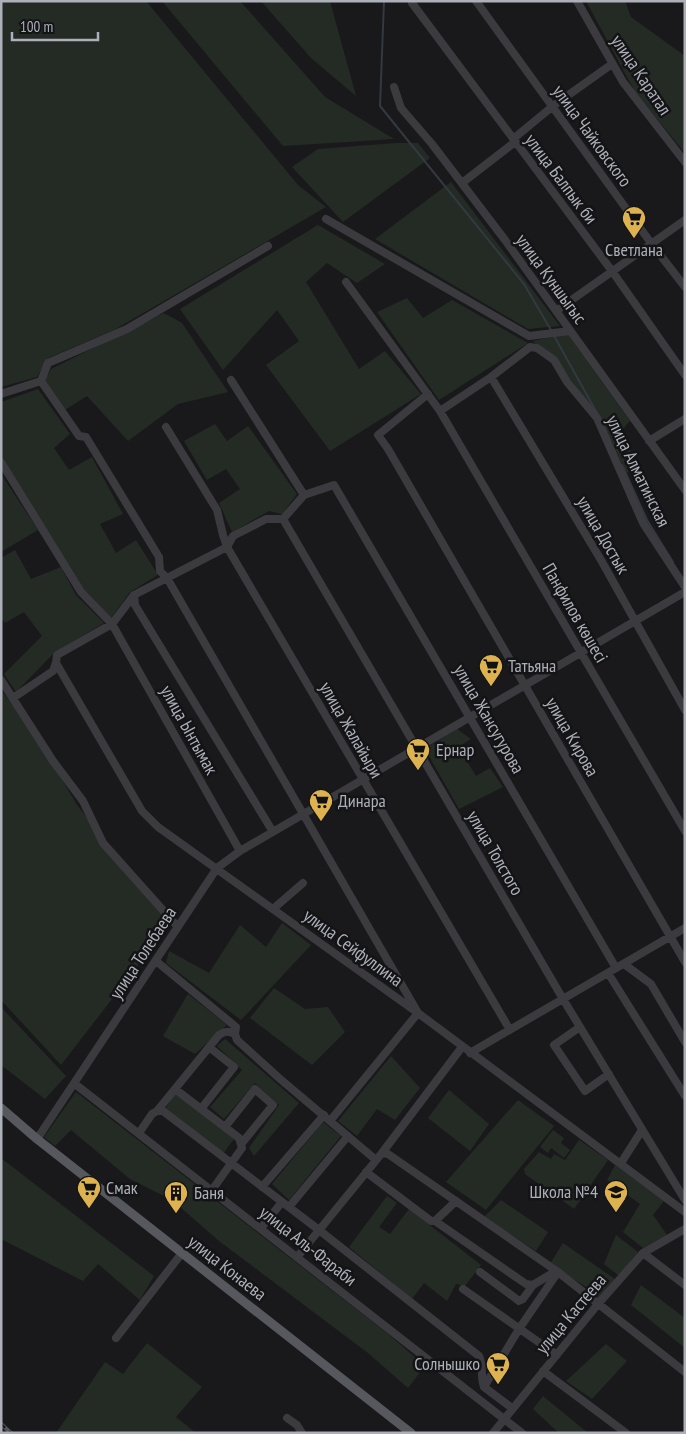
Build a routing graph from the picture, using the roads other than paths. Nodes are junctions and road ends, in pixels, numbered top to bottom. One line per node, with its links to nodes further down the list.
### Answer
1 (476, 1): 6 (street, улица Чайковского)
2 (577, 1): 4 (street, улица Каратал)
3 (412, 3): 7 (street, улица Балпык би)
4 (612, 64): 6 (street); 8 (street, улица Каратал)
5 (394, 87): 9 (street, улица Куншыгыс)
6 (553, 106): 7 (street); 12 (street, улица Чайковского)
7 (514, 140): 9 (street); 14 (street, улица Балпык би)
8 (685, 162)
9 (462, 183): 17 (street, улица Куншыгыс)
10 (326, 219): 18 (street)
11 (685, 220): 12 (street)
12 (651, 244): 14 (street); 16 (street, улица Чайковского)
13 (268, 246): 22 (street)
14 (612, 271): 17 (street); 19 (street, улица Балпык би)
15 (346, 282): 24 (street, Панфилов көшесі)
16 (685, 287)
17 (556, 311): 18 (street, улица Куншыгыс)
18 (570, 331): 28 (street, улица Куншыгыс)
19 (685, 375)
20 (491, 377): 25 (street); 35 (street, улица Алматинская); 38 (street, улица Достык)
21 (231, 380): 31 (street)
22 (41, 381): 23 (street); 34 (street)
23 (1, 394)
24 (428, 394): 25 (street, Панфилов көшесі); 43 (street, улица Кирова)
25 (440, 411): 40 (street, Панфилов көшесі)
26 (685, 419): 28 (street)
27 (166, 427): 33 (street, улица Жалайыри)
28 (650, 441): 30 (street, улица Куншыгыс)
29 (1, 462): 39 (street, улица Ынтымак)
30 (685, 490)
31 (304, 495): 32 (street); 46 (street, улица Жансугурова)
32 (284, 519): 33 (street); 47 (street, улица Толстого)
33 (228, 547): 34 (street); 48 (street, улица Жалайыри)
34 (167, 578): 37 (street); 49 (street)
35 (685, 587)
36 (685, 592): 38 (street, улица Толебаева)
37 (134, 595): 39 (street); 51 (street)
38 (634, 621): 40 (street, улица Толебаева); 45 (street, улица Достык)
39 (112, 624): 41 (street); 52 (street, улица Ынтымак)
40 (581, 653): 43 (street, улица Толебаева); 50 (street, Панфилов көшесі)
41 (56, 663): 44 (street); 53 (street, улица Сейфуллина)
42 (1, 680): 44 (street)
43 (525, 685): 46 (street, улица Толебаева); 58 (street, улица Кирова)
44 (13, 698): 56 (street)
45 (685, 710)
46 (470, 717): 47 (street, улица Толебаева); 62 (street, улица Жансугурова)
47 (417, 748): 48 (street, улица Толебаева); 64 (street, улица Толстого)
48 (362, 780): 49 (street, улица Толебаева); 67 (street, улица Жалайыри)
49 (304, 814): 51 (street, улица Толебаева); 65 (street)
50 (685, 831)
51 (273, 832): 52 (street, улица Толебаева)
52 (240, 851): 53 (street, улица Толебаева)
53 (217, 868): 55 (street, улица Сейфуллина); 56 (street, улица Толебаева)
54 (303, 883): 55 (street)
55 (273, 909): 65 (street, улица Сейфуллина)
56 (178, 927): 59 (street, улица Толебаева)
57 (685, 928): 58 (street)
58 (670, 936): 60 (street, улица Кирова); 61 (street)
59 (156, 961): 68 (street); 74 (street, улица Толебаева)
60 (685, 962)
61 (624, 964): 62 (street); 69 (street)
62 (616, 968): 63 (street)
63 (608, 973): 64 (street); 76 (street)
64 (563, 999): 66 (street, улица Толстого); 67 (street)
65 (418, 1013): 71 (street, улица Сейфуллина); 81 (street)
66 (580, 1027): 73 (street, улица Толстого); 73 (street)
67 (510, 1030): 72 (street)
68 (235, 1034): 70 (street); 80 (street)
69 (685, 1042)
70 (209, 1047): 75 (street); 78 (street)
71 (462, 1047): 72 (street, улица Сейфуллина); 88 (street)
72 (470, 1053): 90 (street, улица Сейфуллина)
73 (609, 1074): 83 (street, улица Толстого)
74 (75, 1084): 84 (street, улица Аль-Фараби); 86 (street, улица Толебаева)
75 (175, 1089): 78 (street); 79 (street)
76 (685, 1096)
77 (1, 1108): 86 (main road, улица Конаева)
78 (201, 1109): 82 (street)
79 (157, 1111): 84 (street); 91 (street)
80 (324, 1115): 81 (street); 93 (street)
81 (330, 1121): 85 (street)
82 (225, 1127): 87 (street); 87 (street)
83 (642, 1130): 90 (street); 95 (street, улица Толстого)
84 (139, 1133): 94 (street, улица Аль-Фараби)
85 (348, 1136): 89 (street); 97 (street)
86 (37, 1139): 103 (main road, улица Конаева)
87 (242, 1144): 91 (street)
88 (382, 1152): 89 (street); 96 (street)
89 (376, 1160): 92 (street)
90 (621, 1163): 98 (street, улица Сейфуллина)
91 (231, 1164): 93 (street); 94 (street)
92 (366, 1172): 99 (street); 101 (street)
93 (262, 1187): 97 (street)
94 (212, 1190): 100 (street, улица Аль-Фараби)
95 (685, 1200)
96 (456, 1201): 99 (street); 106 (street)
97 (286, 1205): 100 (street); 101 (street)
98 (685, 1212)
99 (435, 1221): 108 (street)
100 (262, 1228): 105 (street, улица Аль-Фараби)
101 (319, 1230): 105 (street); 117 (street)
102 (685, 1230): 104 (street, улица Кастеева)
103 (182, 1253): 113 (street); 121 (main road, улица Конаева)
104 (643, 1253): 109 (street); 111 (street, улица Кастеева)
105 (298, 1256): 120 (street, улица Аль-Фараби)
106 (557, 1271): 108 (street); 111 (street); 112 (street)
107 (480, 1272): 108 (street)
108 (533, 1285)
109 (685, 1285)
110 (463, 1289): 112 (street)
111 (598, 1304): 114 (street, улица Кастеева); 116 (street)
112 (519, 1329): 114 (street); 117 (street)
113 (116, 1338)
114 (557, 1354): 115 (street, улица Кастеева)
115 (543, 1371): 118 (street, улица Кастеева); 125 (street)
116 (685, 1372)
117 (484, 1387): 118 (street)
118 (512, 1408): 120 (street, улица Кастеева)
119 (287, 1418): 122 (street)
120 (504, 1418): 123 (street, улица Кастеева); 124 (street, улица Аль-Фараби)
121 (409, 1432)
122 (302, 1433)
123 (493, 1433)
124 (522, 1433)
125 (626, 1433)

